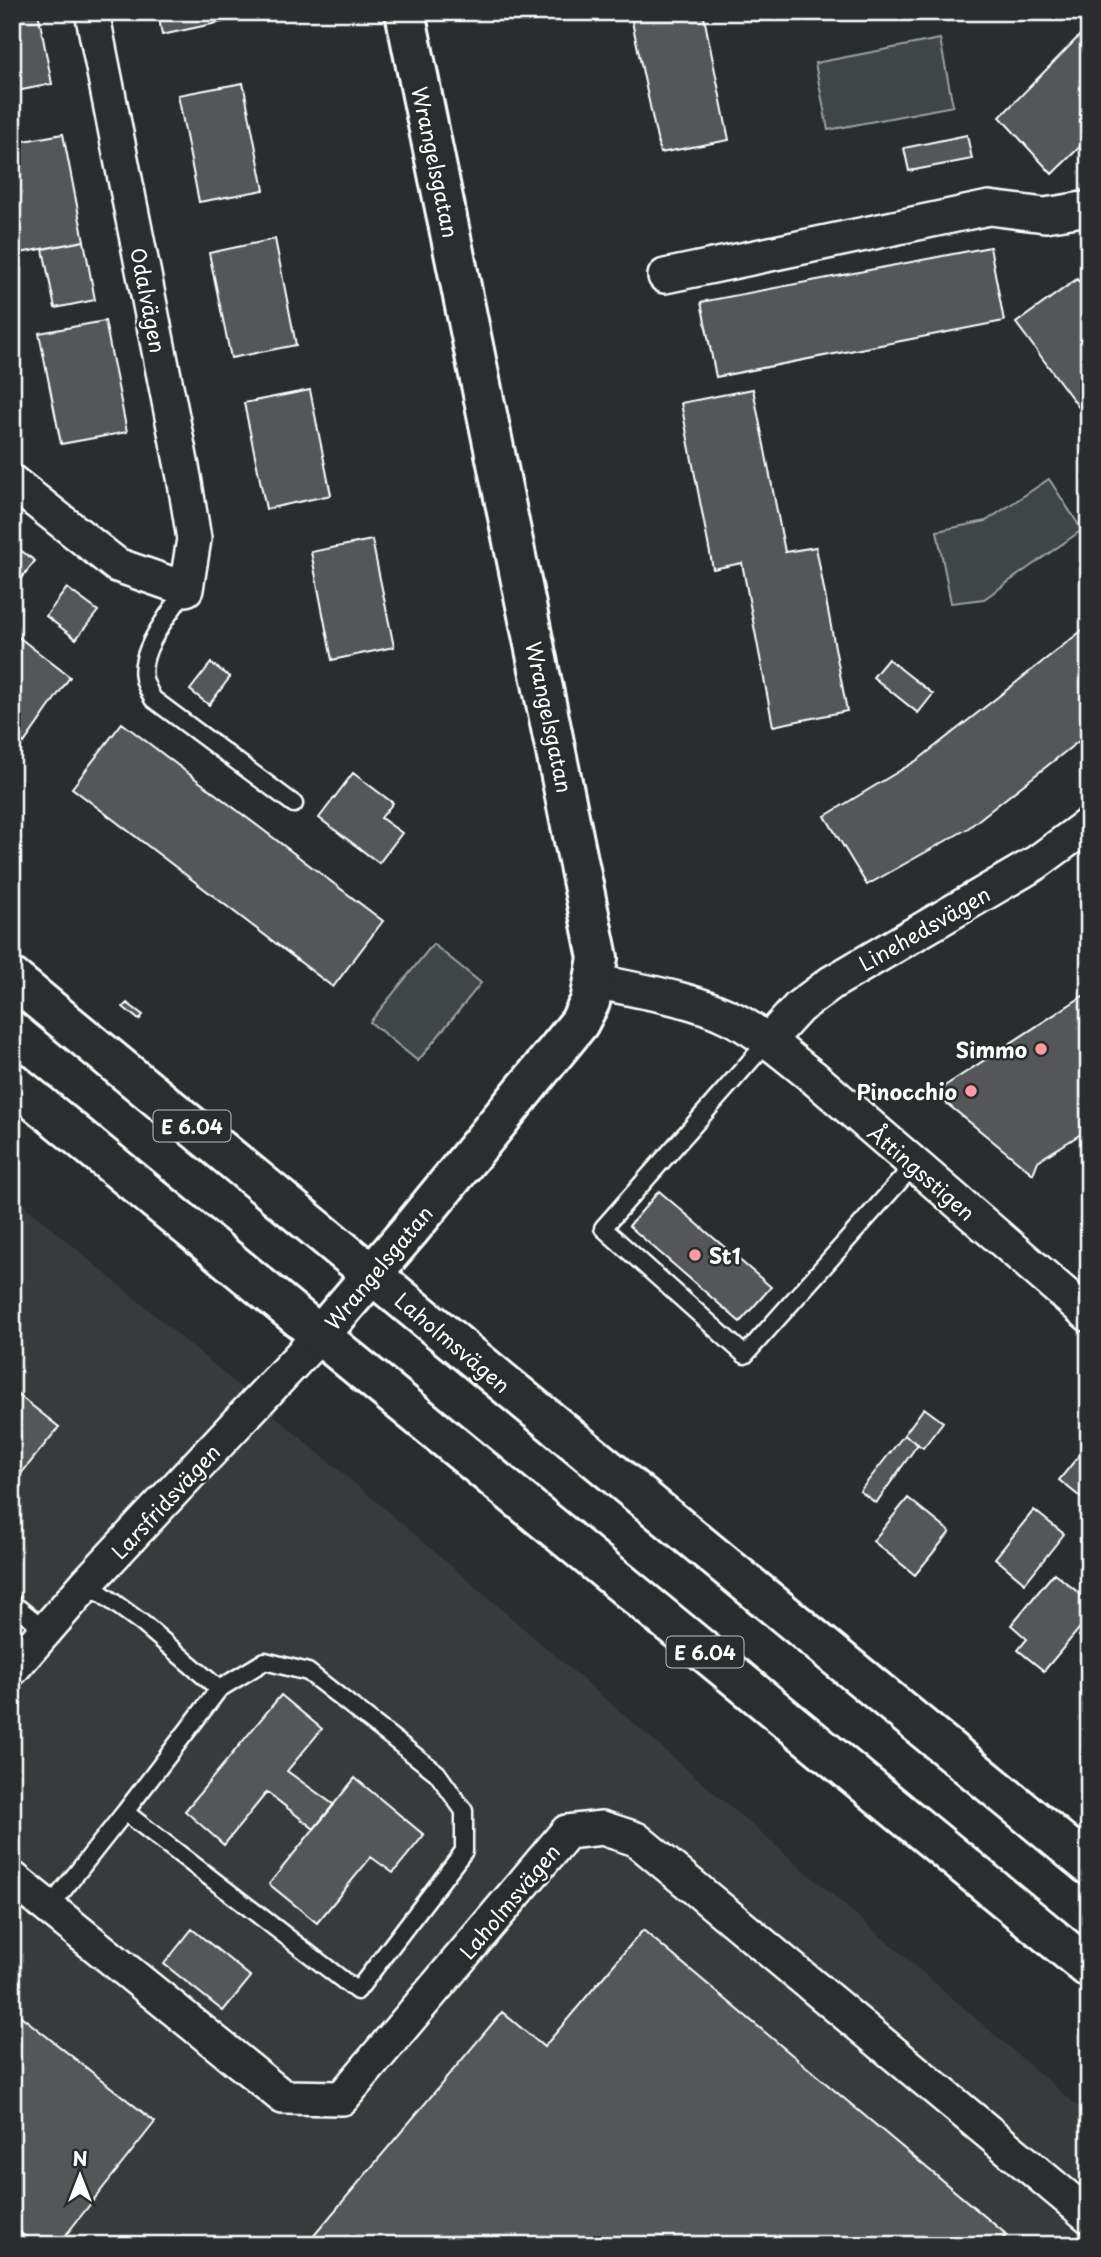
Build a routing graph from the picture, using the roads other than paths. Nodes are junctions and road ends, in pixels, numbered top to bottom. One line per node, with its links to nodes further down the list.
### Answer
1 (92, 12): 6 (street, Odalvägen)
2 (405, 12): 10 (main road, Wrangelsgatan)
3 (1089, 208): 4 (street)
4 (665, 276)
5 (12, 482): 6 (street)
6 (186, 589): 7 (lane)
7 (294, 804)
8 (1089, 824): 11 (street, Linehedsvägen)
9 (12, 978): 14 (main road, Laholmsvägen / E 6.04)
10 (595, 981): 11 (street, Åttingsstigen); 14 (main road, Wrangelsgatan)
11 (768, 1041): 13 (street, Åttingsstigen); 13 (lane)
12 (12, 1082): 16 (main road, E 6.04)
13 (914, 1165): 15 (street, Åttingsstigen)
14 (372, 1275): 16 (main road, Wrangelsgatan); 23 (main road, Laholmsvägen / E 6.04)
15 (1089, 1315)
16 (320, 1335): 17 (street, Larsfridsvägen); 26 (main road, E 6.04)
17 (87, 1583): 19 (street, Larsfridsvägen); 21 (lane)
18 (12, 1604): 19 (lane)
19 (46, 1630): 20 (street, Larsfridsvägen)
20 (12, 1669)
21 (219, 1689): 22 (lane); 22 (lane)
22 (125, 1812): 25 (lane)
23 (1089, 1865)
24 (12, 1878): 25 (street, Laholmsvägen)
25 (49, 1908): 27 (street, Laholmsvägen)
26 (1089, 1968)
27 (1089, 2216)

